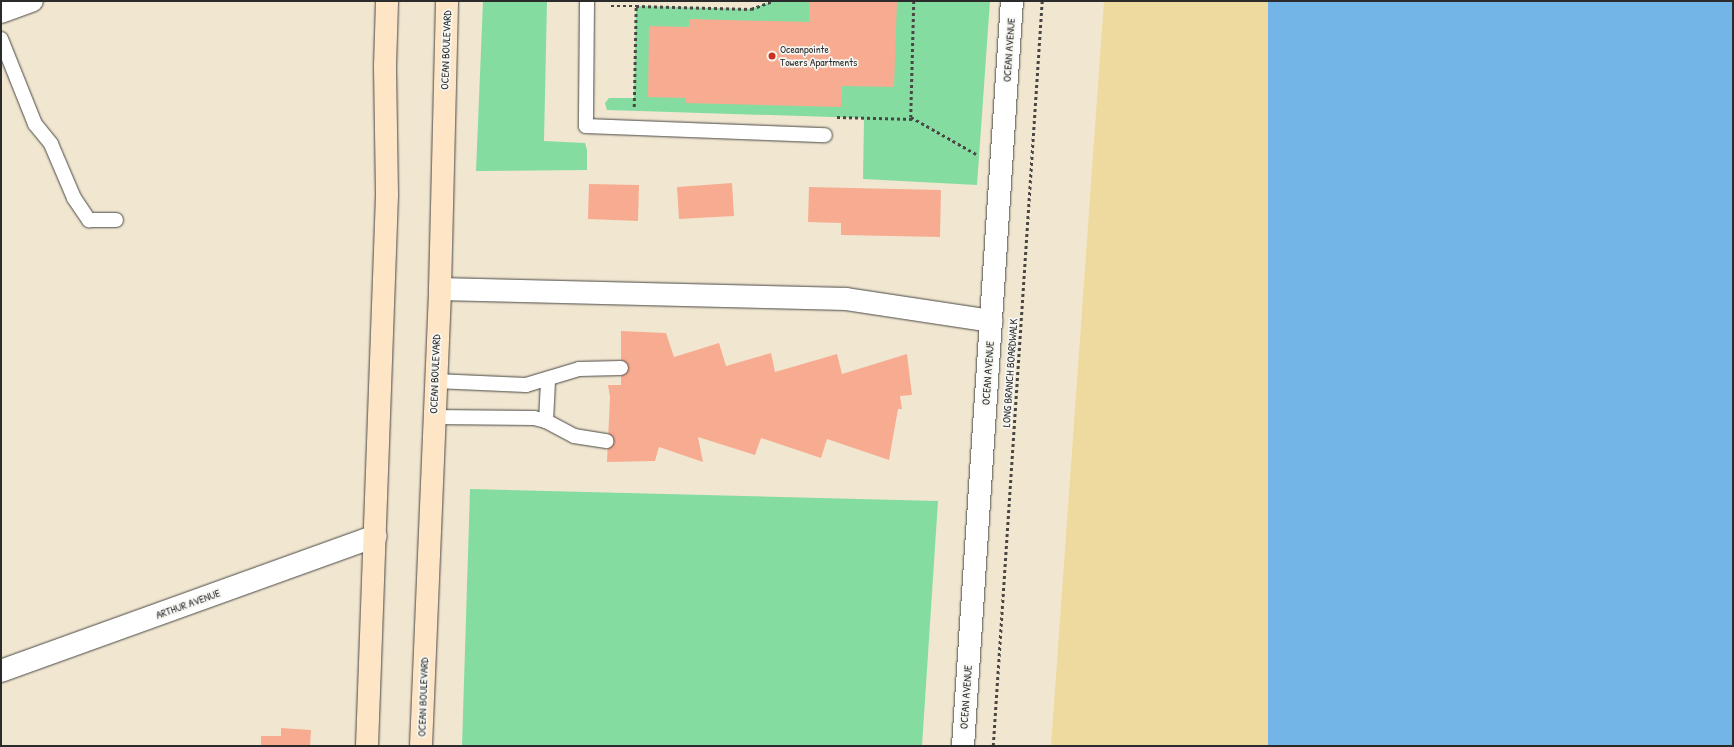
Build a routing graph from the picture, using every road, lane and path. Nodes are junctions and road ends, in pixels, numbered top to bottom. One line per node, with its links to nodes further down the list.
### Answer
1 (32, 1): 11 (street)
2 (387, 1): 27 (main road)
3 (447, 1): 19 (main road, OCEAN BOULEVARD)
4 (587, 1): 16 (lane)
5 (773, 1): 10 (path)
6 (914, 1): 15 (path)
7 (1012, 1): 20 (street, OCEAN AVENUE)
8 (1042, 1): 32 (path, LONG BRANCH BOARDWALK)
9 (611, 6): 10 (path)
10 (636, 6): 13 (path)
11 (1, 12)
12 (1, 39): 18 (lane)
13 (633, 112)
14 (830, 117): 15 (path)
15 (910, 118): 17 (path)
16 (825, 136)
17 (979, 156)
18 (116, 220)
19 (440, 289): 20 (street); 22 (main road, OCEAN BOULEVARD)
20 (991, 321): 31 (street, OCEAN AVENUE)
21 (621, 368): 23 (lane)
22 (435, 380): 23 (lane); 24 (main road, OCEAN BOULEVARD)
23 (548, 380): 25 (lane)
24 (434, 418): 25 (lane); 30 (main road, OCEAN BOULEVARD)
25 (546, 421): 26 (lane)
26 (607, 441)
27 (375, 536): 28 (street, ARTHUR AVENUE); 29 (main road)
28 (1, 671)
29 (367, 746)
30 (421, 746)
31 (963, 746)
32 (993, 746)

